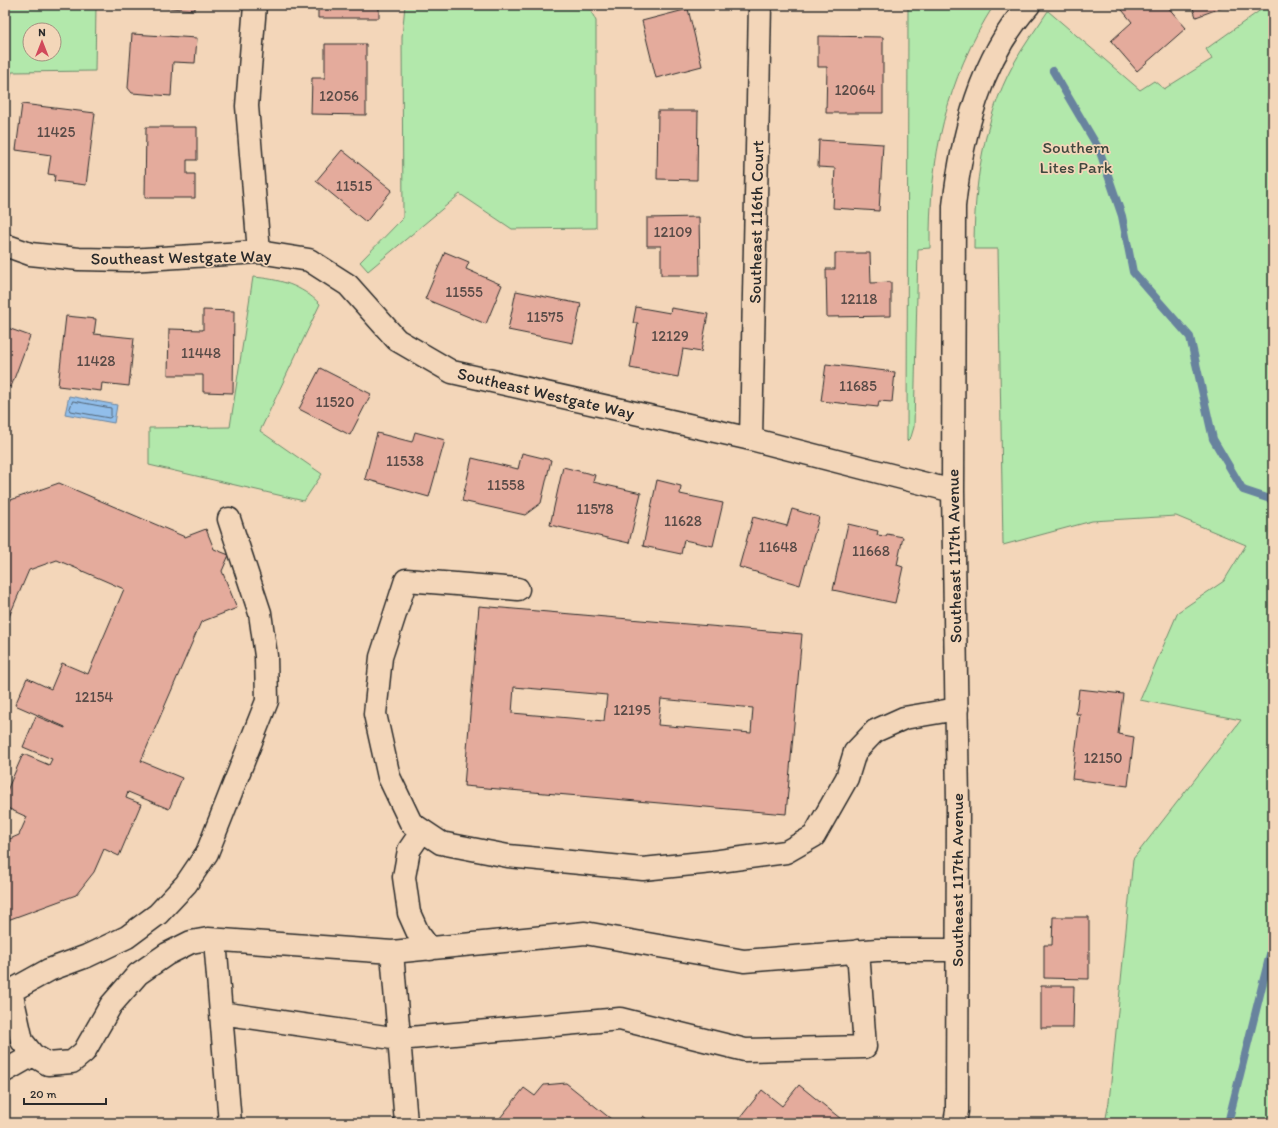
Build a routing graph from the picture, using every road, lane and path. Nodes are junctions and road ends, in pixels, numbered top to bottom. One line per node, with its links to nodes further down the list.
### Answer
1 (255, 5): 5 (street)
2 (760, 5): 6 (street, Southeast 116th Court)
3 (1029, 5): 7 (street, Southeast 117th Avenue)
4 (5, 245): 5 (street, Southeast Westgate Way)
5 (259, 252): 6 (street, Southeast Westgate Way)
6 (751, 439): 7 (street, Southeast Westgate Way)
7 (953, 491): 10 (street, Southeast 117th Avenue)
8 (229, 519): 17 (street)
9 (518, 589): 11 (street)
10 (957, 709): 11 (street); 14 (street, Southeast 117th Avenue)
11 (422, 831): 13 (street)
12 (215, 940): 16 (street); 18 (street); 20 (street)
13 (430, 949): 15 (street); 16 (street)
14 (957, 950): 15 (street); 24 (street, Southeast 117th Avenue)
15 (858, 951): 19 (street)
16 (392, 952): 19 (street)
17 (8, 990): 20 (street)
18 (221, 1013): 19 (street); 22 (street)
19 (399, 1039): 23 (street)
20 (33, 1055): 21 (street)
21 (5, 1071)
22 (230, 1123)
23 (406, 1123)
24 (955, 1123)

